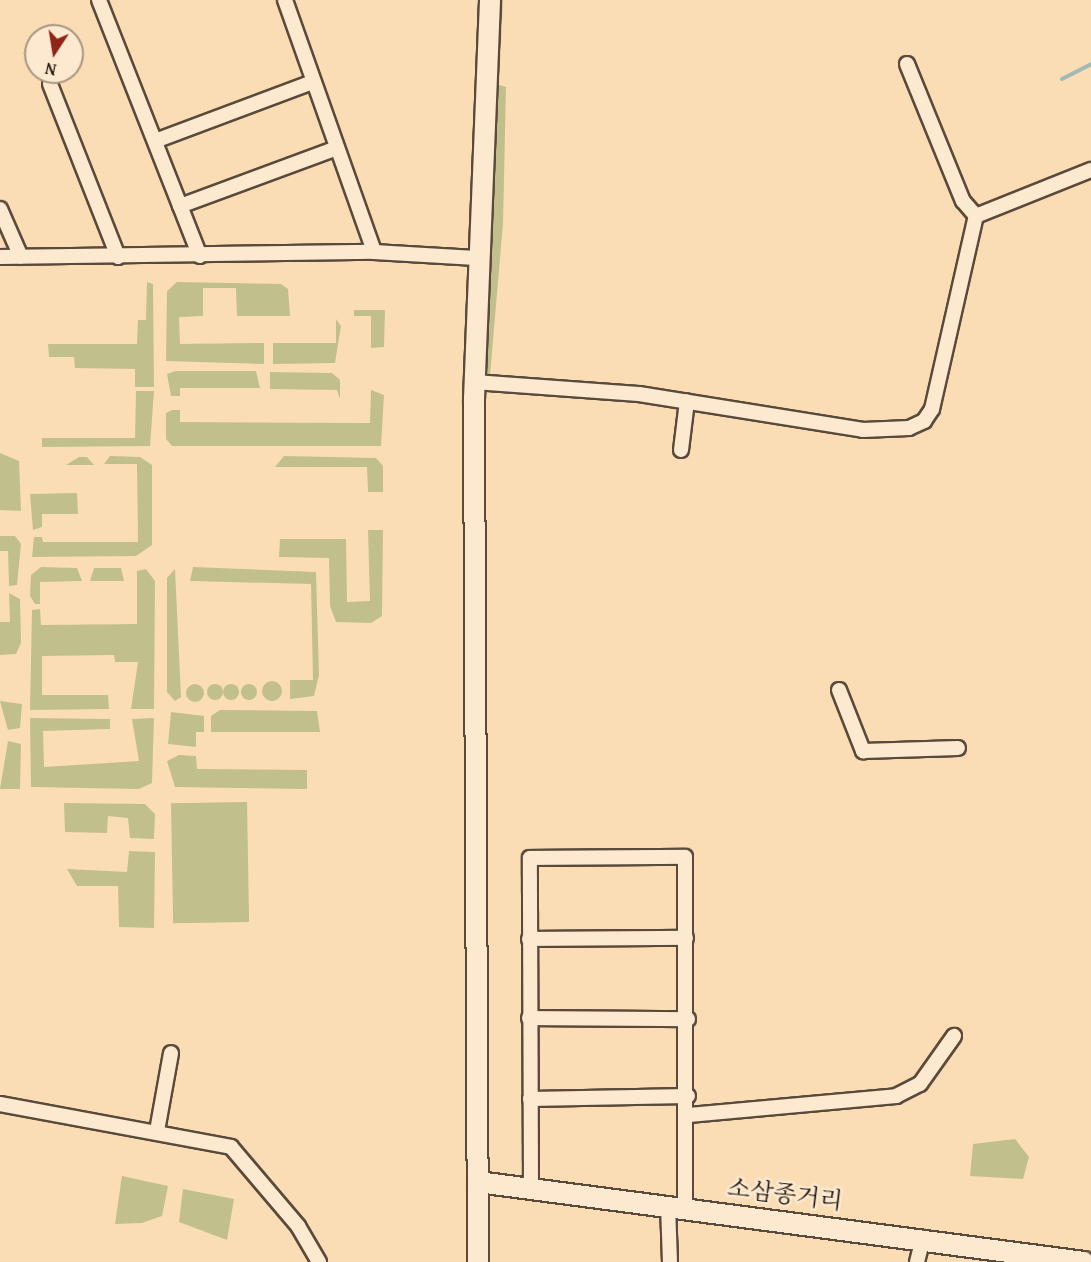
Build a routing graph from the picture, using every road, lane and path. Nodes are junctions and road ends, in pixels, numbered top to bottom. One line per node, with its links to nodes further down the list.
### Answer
1 (99, 0): 7 (street)
2 (285, 0): 5 (street)
3 (490, 0): 18 (main road)
4 (907, 64): 12 (street)
5 (313, 82): 7 (street); 8 (street)
6 (50, 84): 17 (street)
7 (155, 141): 10 (street)
8 (337, 148): 10 (street); 13 (street)
9 (1091, 170): 12 (street)
10 (180, 206): 15 (street)
11 (0, 209): 14 (street)
12 (976, 216): 20 (street)
13 (374, 252): 15 (street); 18 (street)
14 (21, 256): 16 (street); 17 (street)
15 (200, 256): 17 (street)
16 (0, 257)
17 (118, 257)
18 (476, 258): 19 (main road)
19 (474, 382): 20 (street); 35 (main road)
20 (687, 402): 21 (street)
21 (681, 450)
22 (839, 690): 23 (street)
23 (958, 748)
24 (686, 938): 25 (street); 25 (street); 27 (street)
25 (529, 939): 26 (street)
26 (530, 1018): 27 (street); 31 (street)
27 (688, 1019): 30 (street)
28 (954, 1036): 33 (street)
29 (171, 1053): 34 (street)
30 (688, 1096): 31 (street); 33 (street)
31 (530, 1099): 36 (street)
32 (0, 1104): 34 (street)
33 (689, 1115): 37 (street)
34 (157, 1131): 39 (street)
35 (478, 1182): 36 (main road, 소삼종거리); 40 (main road)
36 (531, 1188): 37 (main road, 소삼종거리)
37 (676, 1206): 38 (main road, 소삼종거리); 41 (street)
38 (923, 1238): 42 (street); 43 (main road, 소삼종거리)
39 (319, 1262)
40 (478, 1262)
41 (670, 1262)
42 (917, 1262)
43 (1084, 1262)

